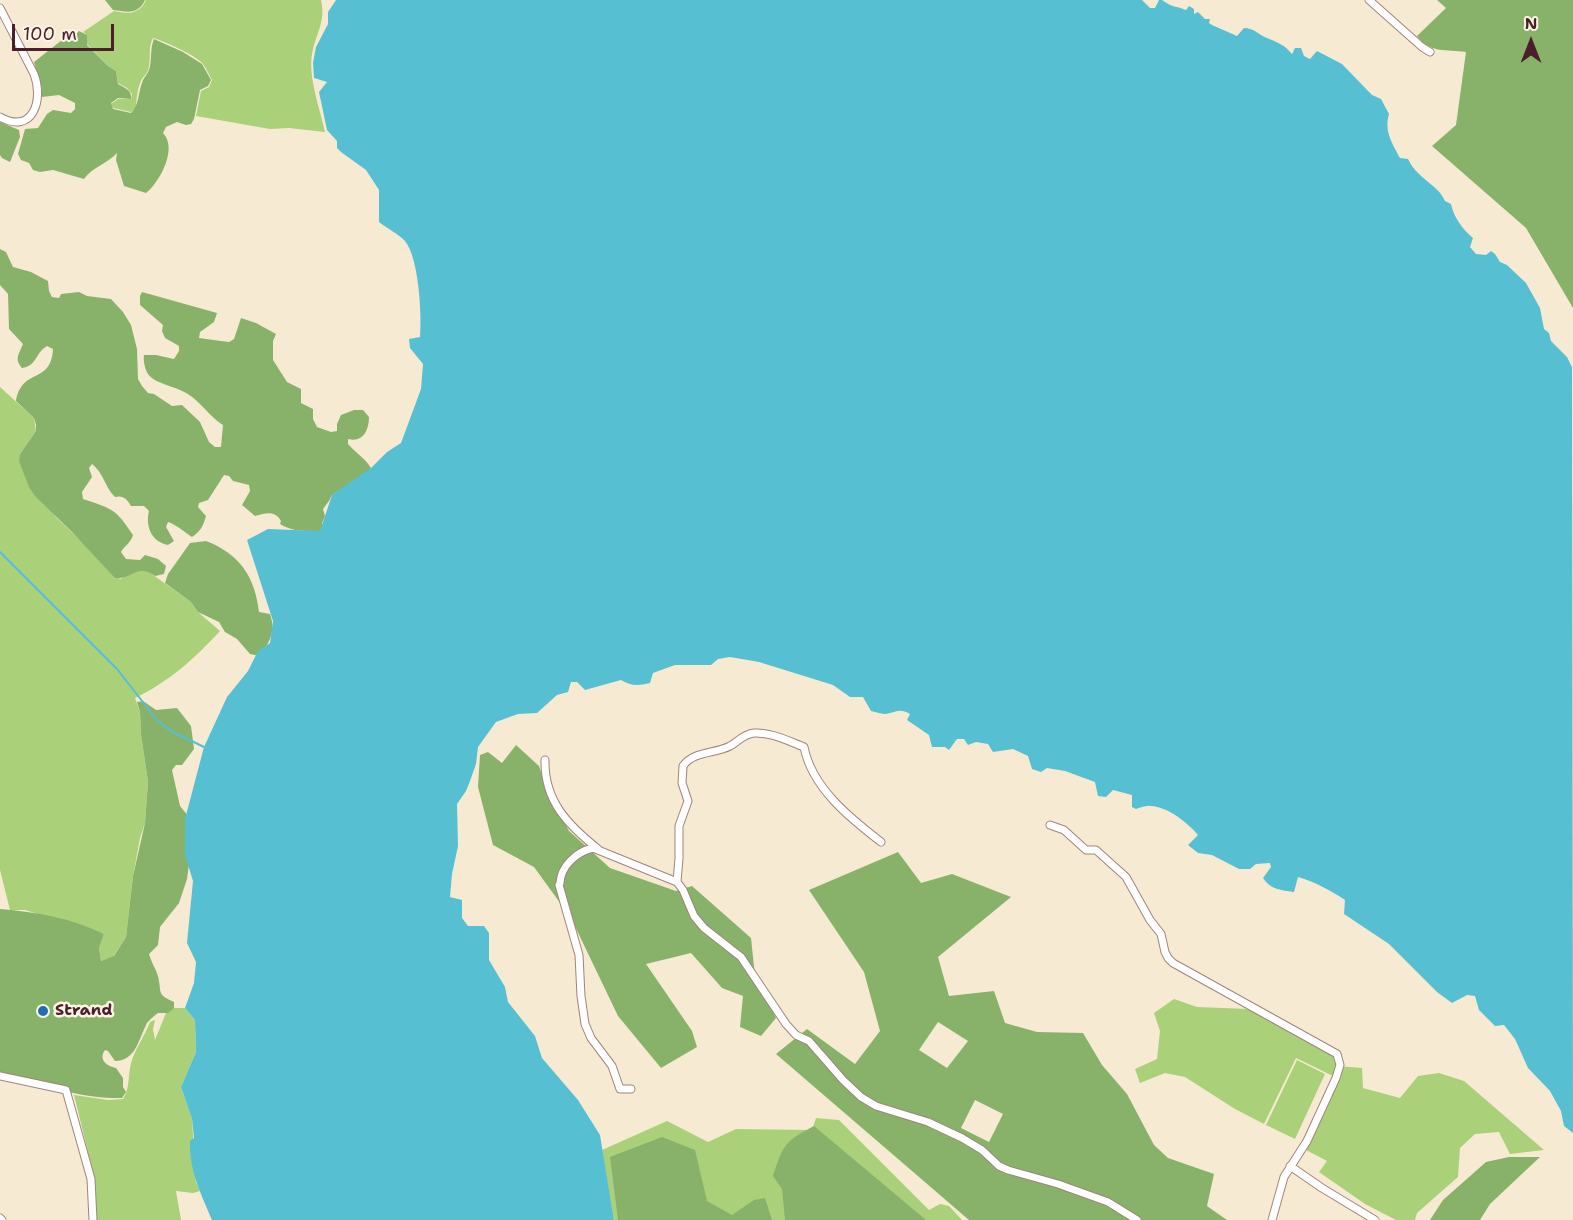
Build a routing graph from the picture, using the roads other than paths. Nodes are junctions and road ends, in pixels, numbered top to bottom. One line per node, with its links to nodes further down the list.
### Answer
1 (1369, 0): 3 (street)
2 (0, 8): 4 (street)
3 (1430, 52)
4 (0, 117)
5 (545, 760): 8 (street)
6 (1050, 825): 12 (street)
7 (881, 842): 9 (street)
8 (598, 849): 9 (street); 11 (street)
9 (676, 882): 14 (street)
10 (0, 1076): 13 (street)
11 (631, 1089)
12 (1290, 1166): 15 (street); 16 (street)
13 (93, 1220)
14 (1137, 1220)
15 (1272, 1220)
16 (1375, 1220)

